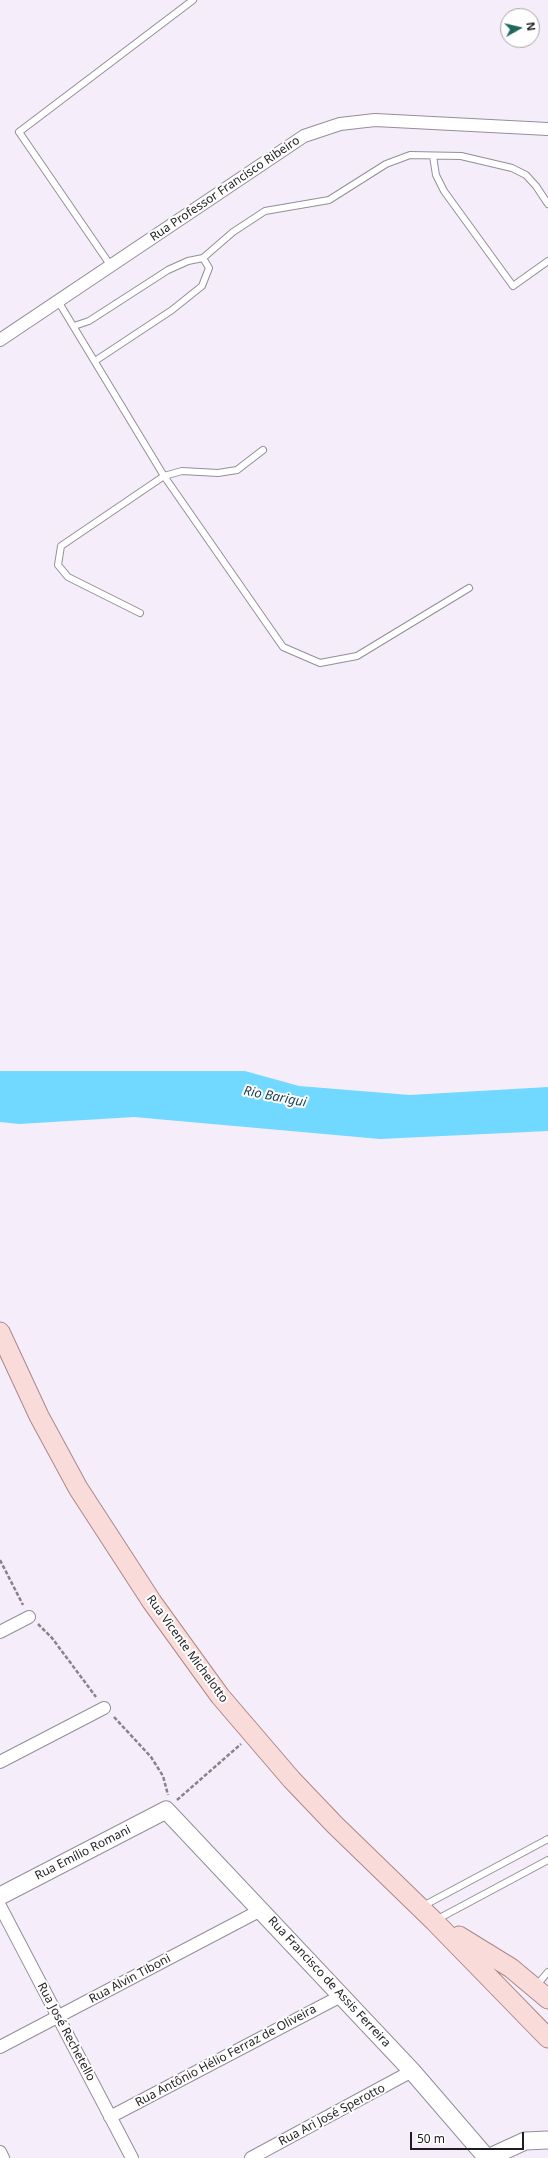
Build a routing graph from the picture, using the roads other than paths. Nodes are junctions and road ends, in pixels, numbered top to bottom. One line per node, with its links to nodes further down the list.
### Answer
1 (193, 0): 7 (lane)
2 (548, 129): 7 (street, Rua Professor Francisco Ribeiro)
3 (434, 156): 4 (lane); 5 (lane); 6 (lane)
4 (548, 204)
5 (203, 258): 9 (lane); 11 (lane)
6 (548, 261)
7 (111, 266): 8 (street, Rua Professor Francisco Ribeiro)
8 (58, 301): 9 (lane); 10 (street, Rua Professor Francisco Ribeiro)
9 (74, 326): 11 (lane)
10 (0, 340)
11 (95, 361): 13 (lane)
12 (263, 450): 13 (lane)
13 (164, 476): 14 (lane); 15 (lane)
14 (469, 588)
15 (140, 612)
16 (0, 1332): 26 (main road, Rua Vicente Michelotto)
17 (29, 1617): 18 (street)
18 (0, 1632)
19 (104, 1708): 20 (street)
20 (0, 1762)
21 (166, 1810): 24 (street, Rua Emílio Romani); 27 (street, Rua Francisco de Assis Ferreira)
22 (548, 1839): 26 (lane)
23 (548, 1860): 28 (lane)
24 (0, 1896)
25 (0, 1906): 32 (street, Rua José Rechetello)
26 (420, 1907): 28 (main road, Rua Vicente Michelotto)
27 (261, 1910): 31 (street, Rua Francisco de Assis Ferreira); 32 (street, Rua Alvin Tiboni)
28 (434, 1921): 30 (main road, Rua Vicente Michelotto); 33 (main road, Rua Vicente Michelotto)
29 (548, 1972): 30 (lane)
30 (542, 1993)
31 (341, 1996): 35 (street, Rua Francisco de Assis Ferreira); 36 (street, Rua Antônio Hélio Ferraz de Oliveira)
32 (58, 2017): 34 (street, Rua Alvin Tiboni); 36 (street, Rua José Rechetello)
33 (548, 2038)
34 (0, 2048)
35 (412, 2071): 41 (street, Rua Ari José Sperotto); 42 (street, Rua Francisco de Assis Ferreira)
36 (110, 2117): 40 (street, Rua José Rechetello)
37 (548, 2140): 42 (street)
38 (0, 2152): 39 (street)
39 (3, 2158)
40 (132, 2158)
41 (251, 2158)
42 (488, 2158)

